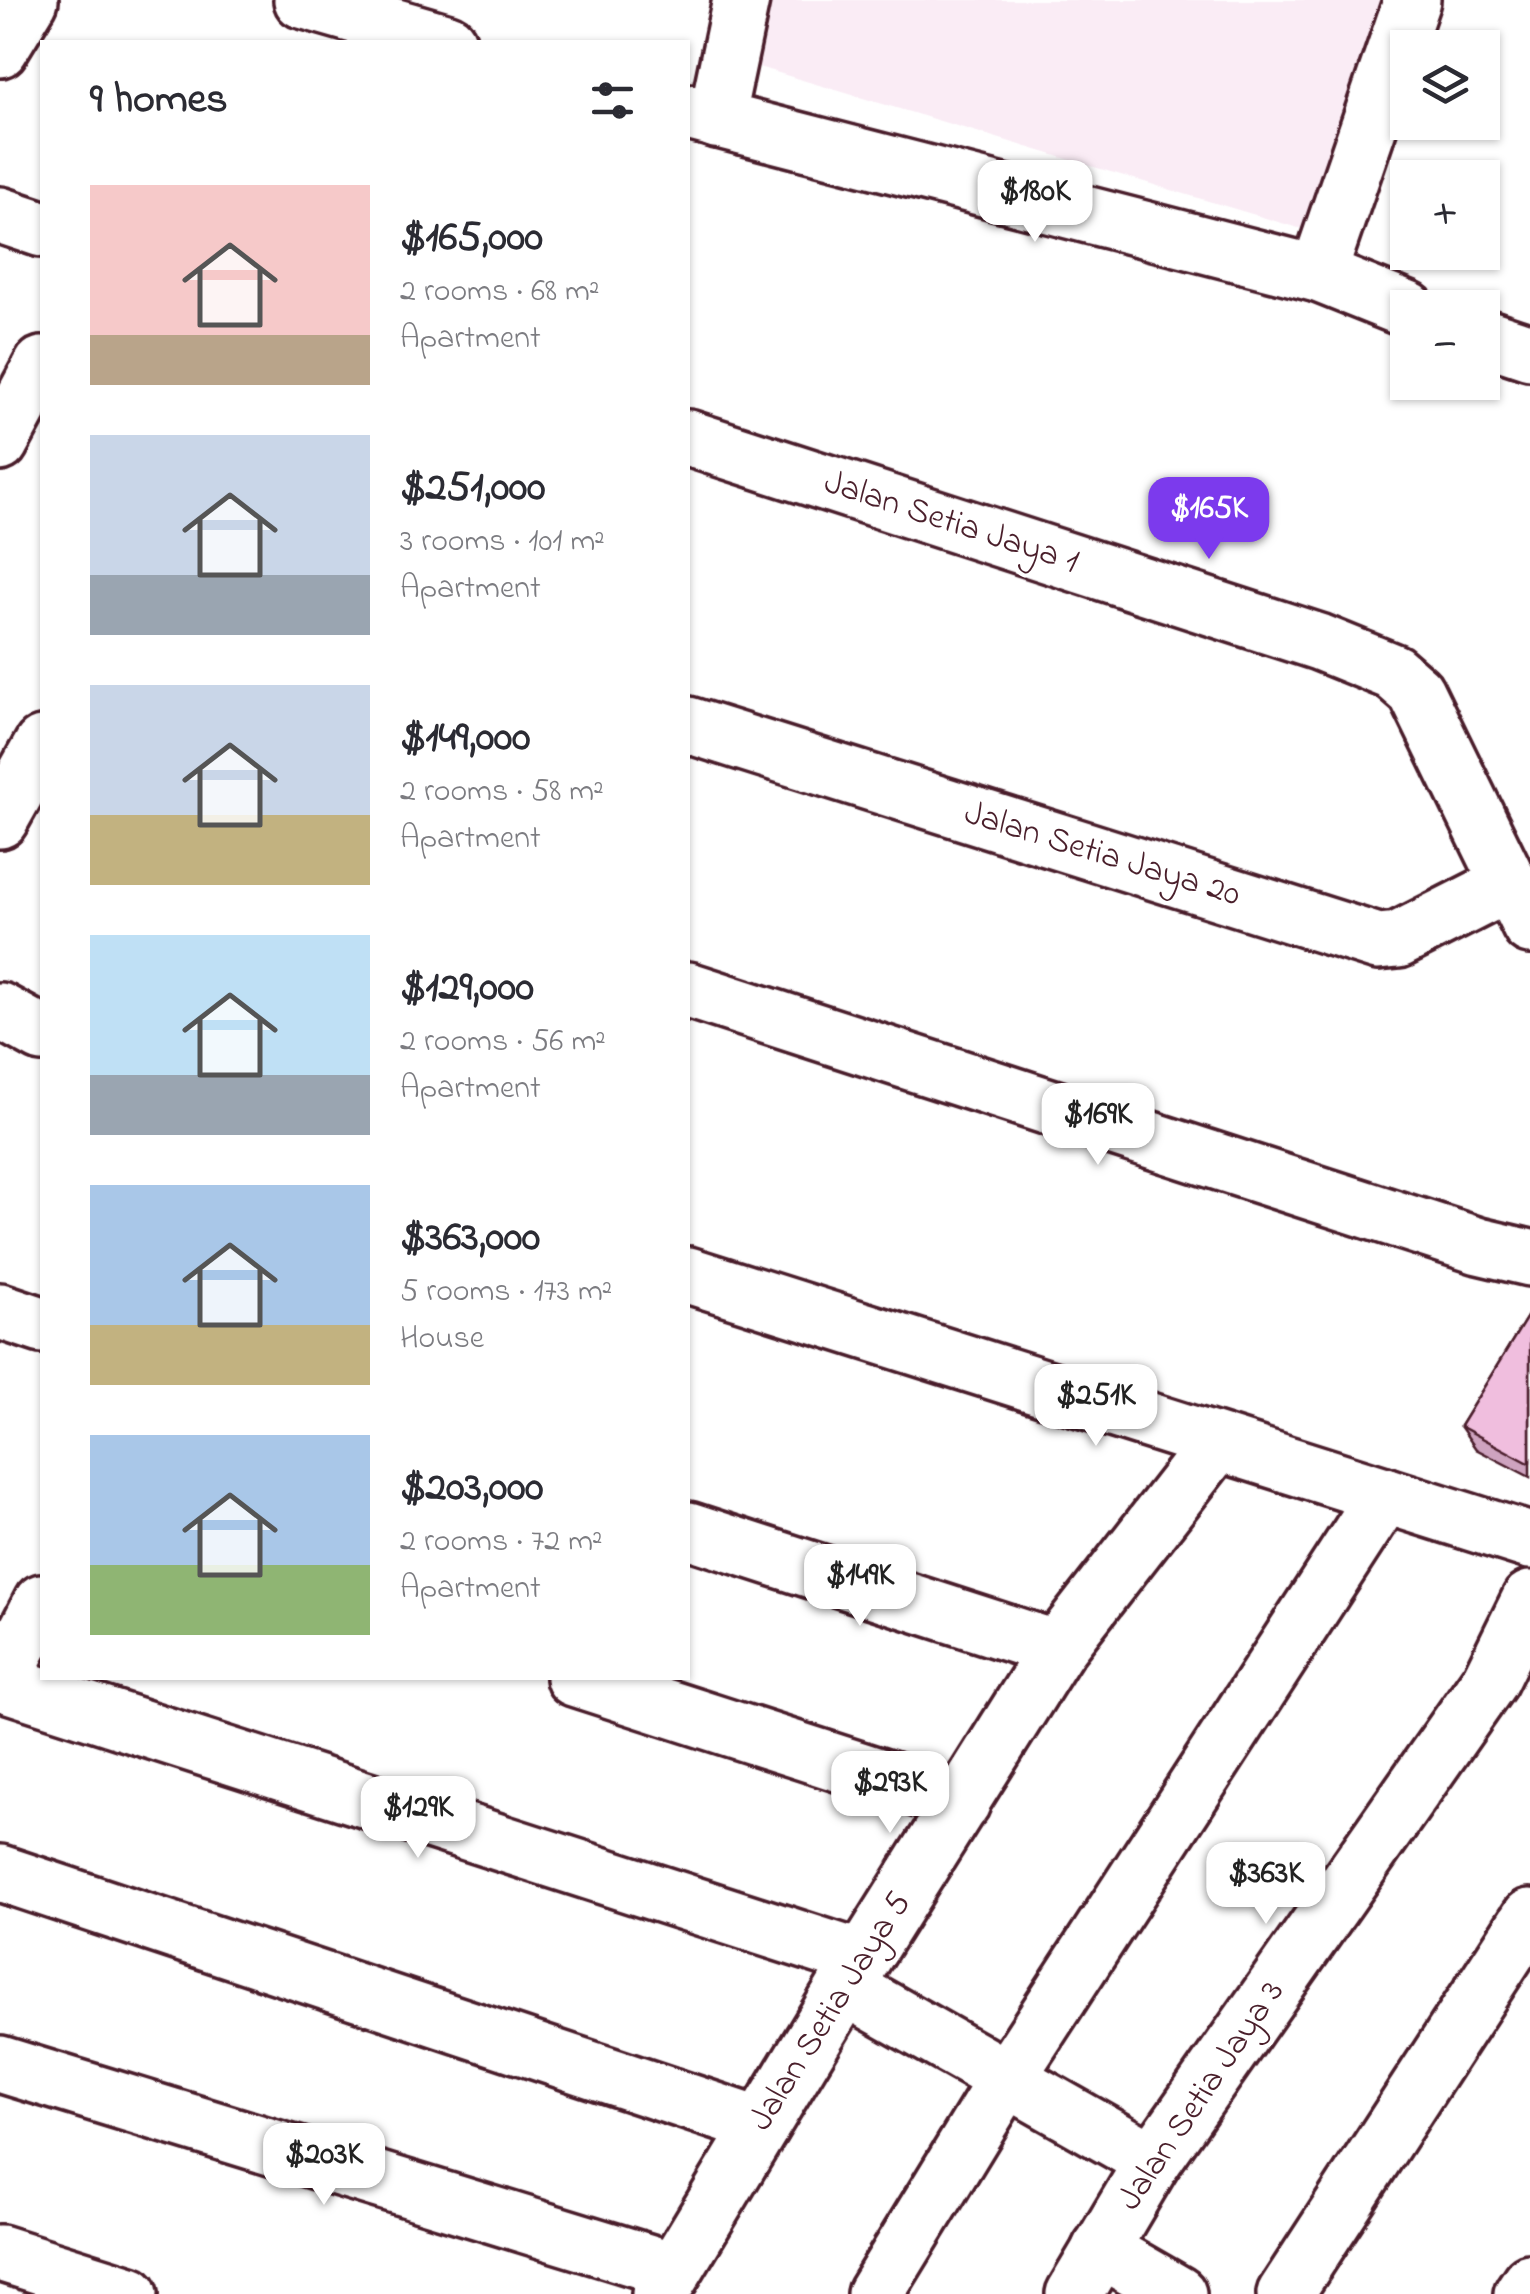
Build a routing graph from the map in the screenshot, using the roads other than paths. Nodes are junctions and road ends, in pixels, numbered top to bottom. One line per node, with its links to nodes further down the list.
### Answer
1 (30, 0): 6 (street)
2 (302, 0): 5 (street)
3 (741, 0): 7 (street)
4 (1412, 0): 10 (street)
5 (441, 40)
6 (0, 49)
7 (702, 116): 10 (street)
8 (0, 216): 9 (street)
9 (40, 228)
10 (1318, 274): 11 (street)
11 (1390, 303)
12 (40, 369): 14 (street)
13 (690, 439): 18 (street, Jalan Setia Jaya 1)
14 (0, 443)
15 (690, 726): 18 (street, Jalan Setia Jaya 20)
16 (40, 749): 17 (street)
17 (0, 820)
18 (1520, 904)
19 (690, 991): 22 (street)
20 (0, 1011): 21 (street)
21 (40, 1033)
22 (1530, 1258)
23 (690, 1277): 26 (street)
24 (0, 1311): 25 (street)
25 (40, 1325)
26 (1217, 1443): 27 (street); 32 (street, Jalan Setia Jaya 5)
27 (1385, 1495): 29 (street); 41 (street)
28 (690, 1531): 32 (street)
29 (1530, 1541)
30 (1530, 1599): 35 (street, Jalan Setia Jaya 3)
31 (40, 1606): 34 (street)
32 (1057, 1648): 36 (street, Jalan Setia Jaya 5)
33 (580, 1680): 36 (street)
34 (0, 1682): 39 (street)
35 (1510, 1688): 43 (street, Jalan Setia Jaya 3)
36 (962, 1803): 39 (street, Jalan Setia Jaya 5)
37 (0, 1873): 42 (street)
38 (1530, 1917): 51 (street)
39 (853, 1973): 41 (street); 42 (street, Jalan Setia Jaya 5)
40 (0, 2064): 46 (street)
41 (1007, 2078): 43 (street); 49 (street)
42 (760, 2126): 46 (street, Jalan Setia Jaya 5)
43 (1153, 2161): 45 (street, Jalan Setia Jaya 3)
44 (0, 2253): 48 (street)
45 (1087, 2272): 50 (street)
46 (667, 2282)
47 (1530, 2282): 52 (street)
48 (130, 2294)
49 (875, 2294)
50 (1178, 2294)
51 (1285, 2294)
52 (1522, 2294)

